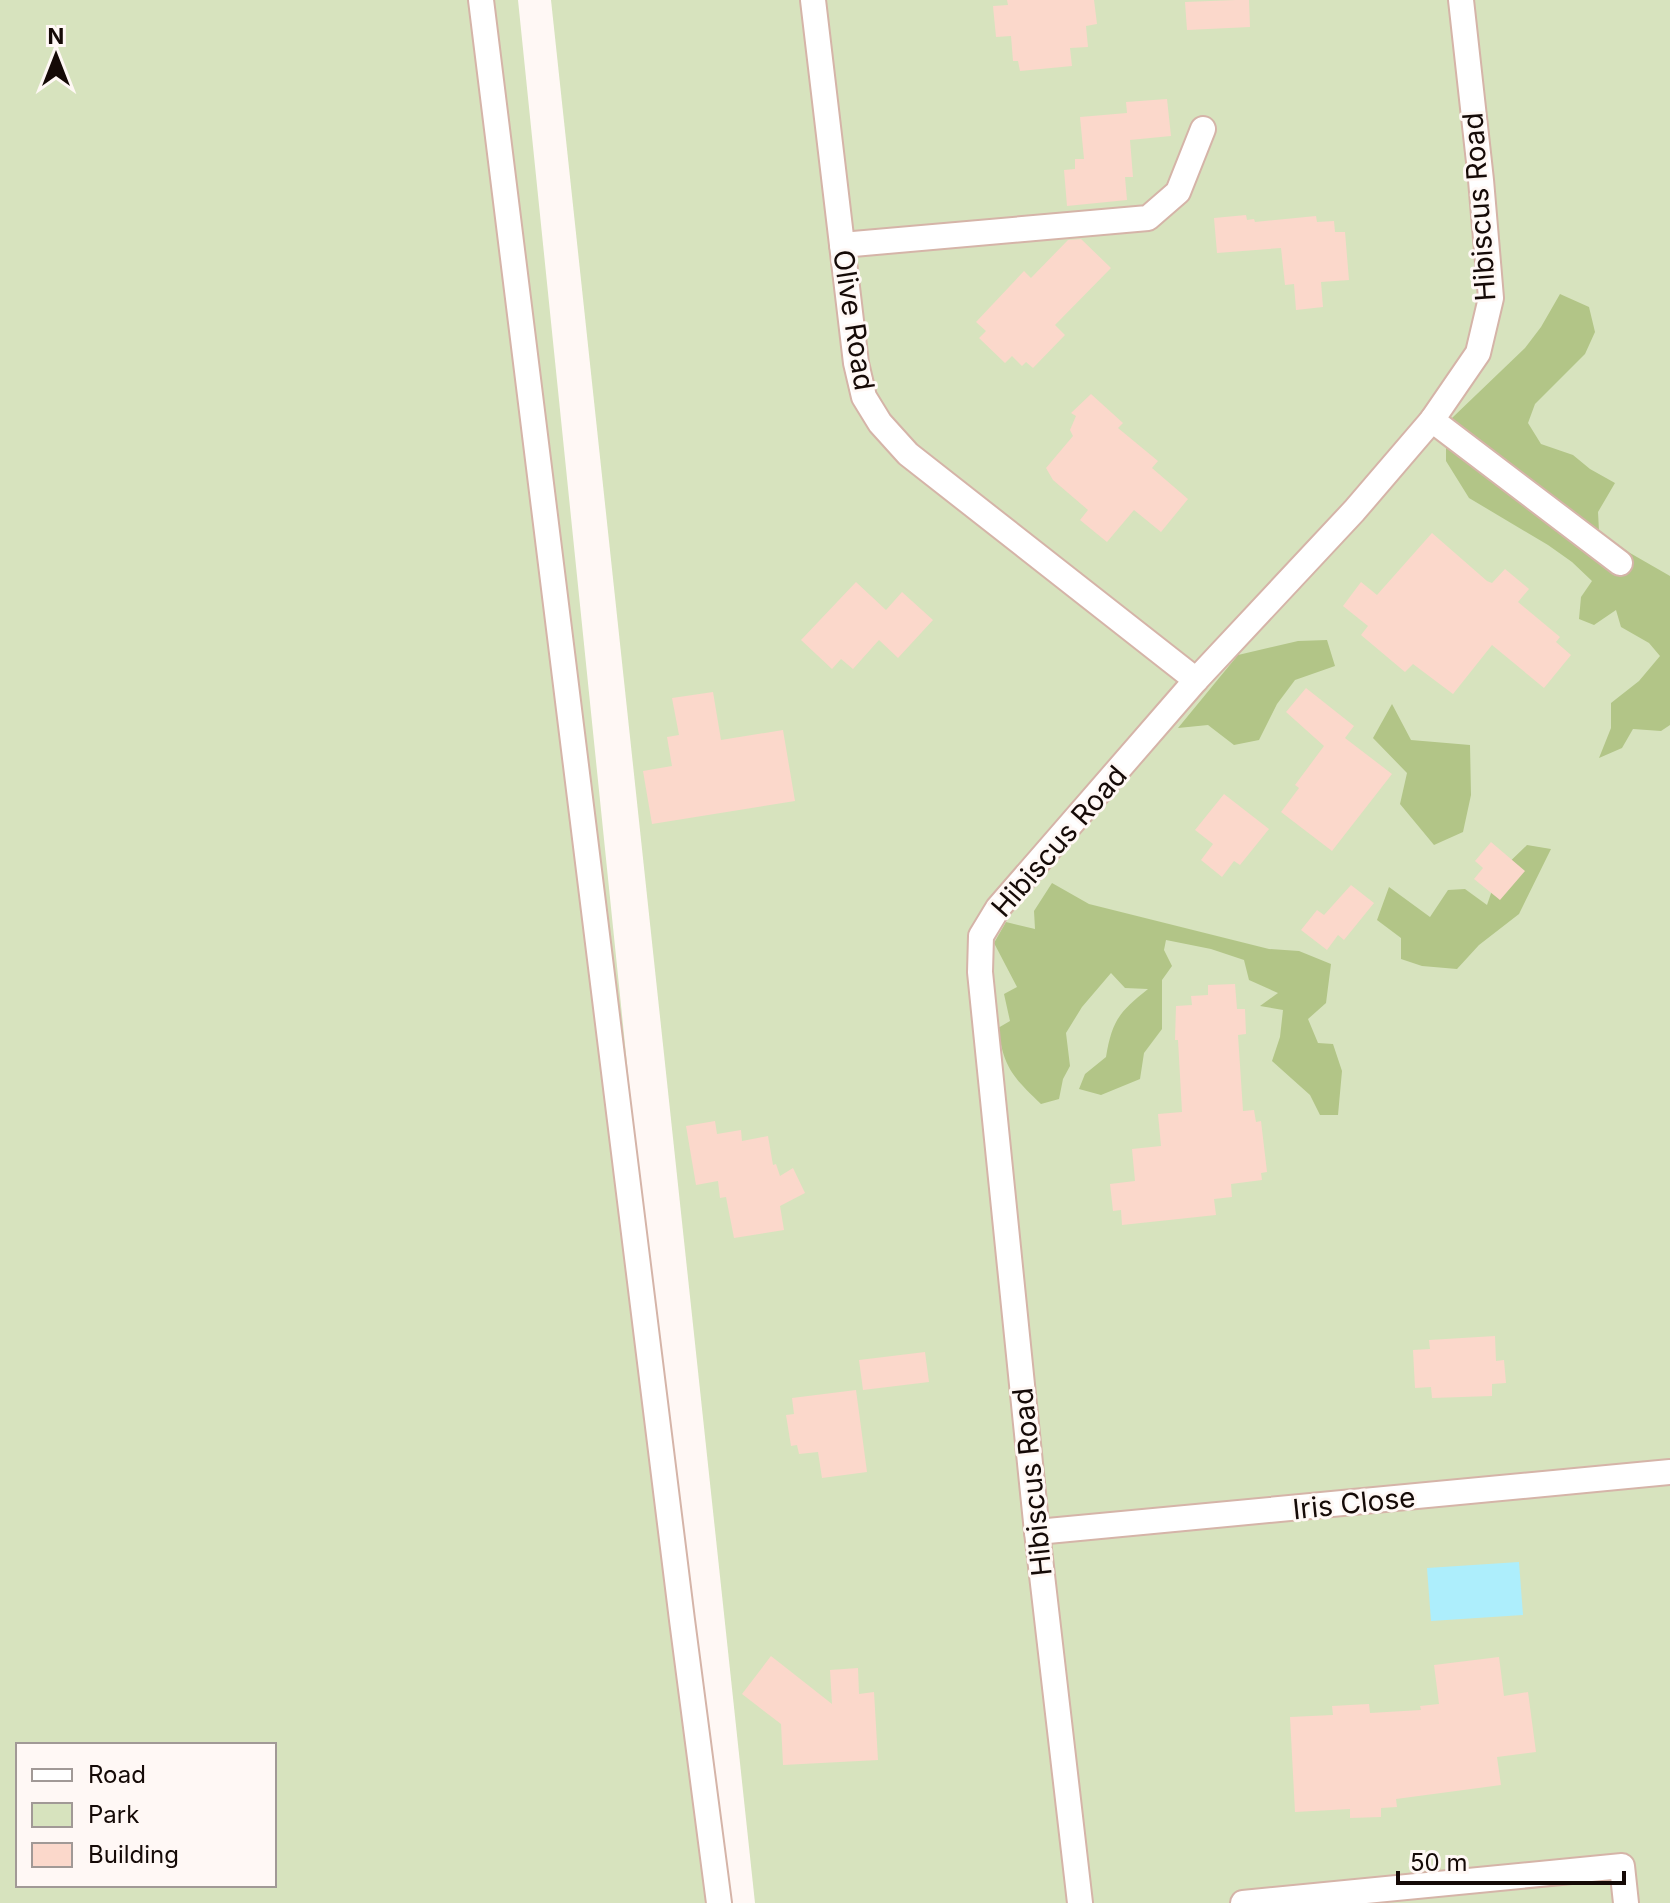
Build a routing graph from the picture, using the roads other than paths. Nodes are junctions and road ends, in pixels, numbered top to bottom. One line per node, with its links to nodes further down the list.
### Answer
1 (481, 0): 11 (street)
2 (813, 0): 5 (street, Olive Road)
3 (1461, 0): 6 (street, Hibiscus Road)
4 (1203, 129): 5 (street)
5 (842, 245): 8 (street, Olive Road)
6 (1432, 420): 7 (street); 8 (street, Hibiscus Road)
7 (1620, 563)
8 (1196, 680): 10 (street, Hibiscus Road)
9 (1670, 1472): 10 (street, Iris Close)
10 (1037, 1532): 12 (street, Hibiscus Road)
11 (719, 1903)
12 (1080, 1903)
13 (1243, 1903): 14 (street)
14 (1626, 1903)

